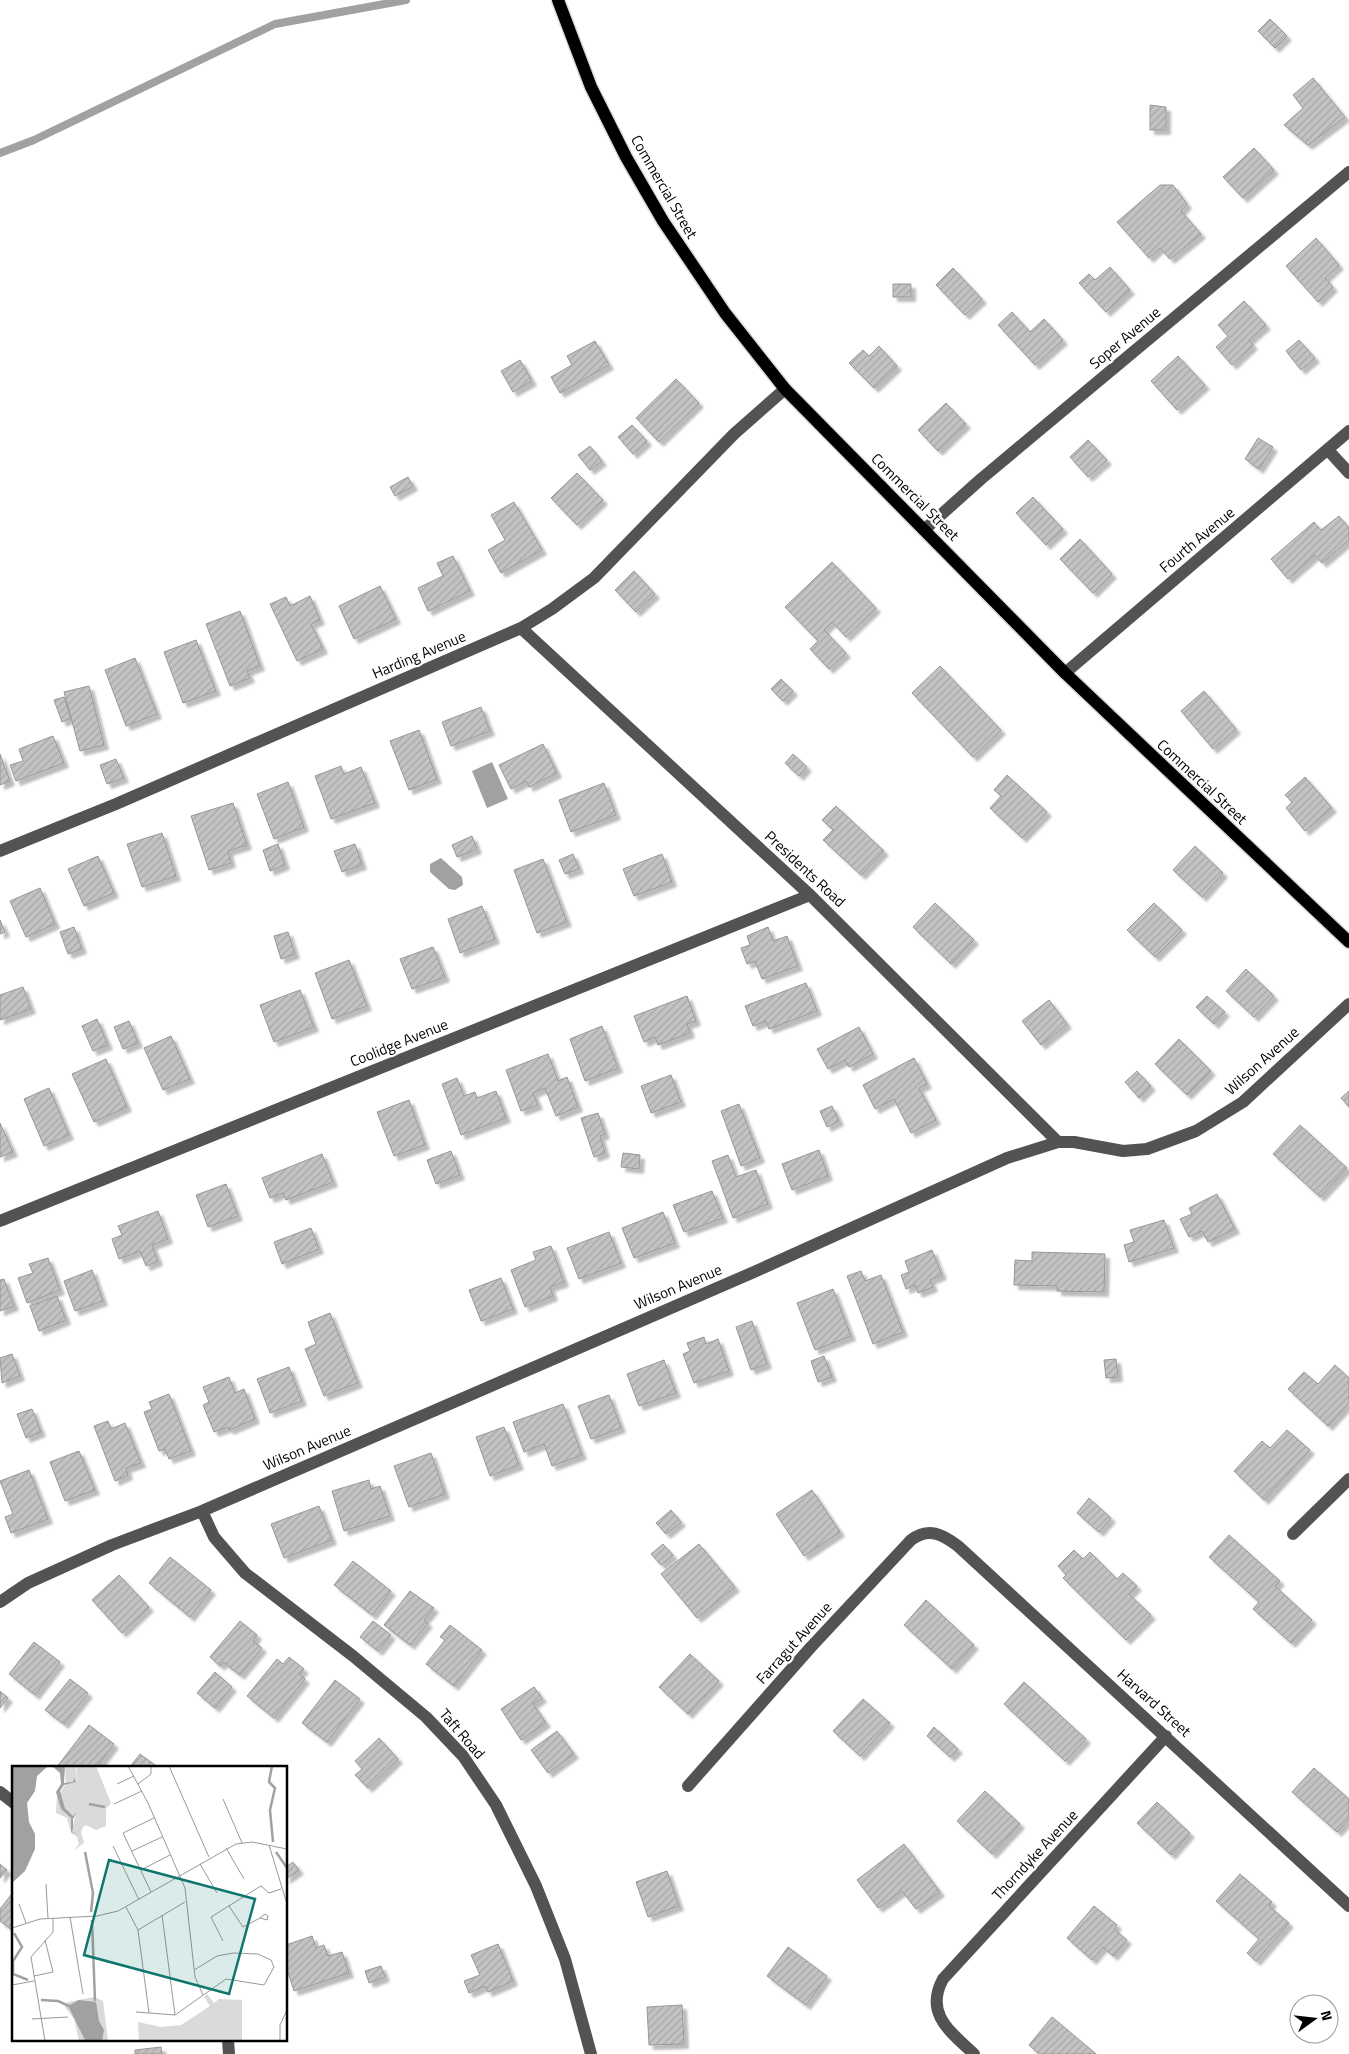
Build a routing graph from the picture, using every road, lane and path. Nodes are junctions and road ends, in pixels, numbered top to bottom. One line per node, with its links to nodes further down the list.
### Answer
1 (558, 0): 3 (main road, Commercial Street)
2 (1349, 172): 7 (street, Soper Avenue)
3 (785, 389): 7 (main road, Commercial Street); 8 (street, Harding Avenue)
4 (1349, 431): 5 (street, Fourth Avenue)
5 (1328, 450): 6 (street); 9 (street, Fourth Avenue)
6 (1349, 473)
7 (924, 530): 9 (main road, Commercial Street)
8 (521, 628): 10 (street, Harding Avenue); 11 (street, Presidents Road)
9 (1066, 673): 12 (main road, Commercial Street)
10 (0, 851)
11 (810, 895): 14 (street, Presidents Road); 15 (street, Coolidge Avenue)
12 (1349, 942)
13 (1349, 1004): 14 (street, Wilson Avenue)
14 (1058, 1142): 17 (street, Wilson Avenue)
15 (0, 1221)
16 (1349, 1479): 19 (street)
17 (202, 1511): 20 (street, Wilson Avenue); 26 (street, Taft Road)
18 (932, 1532): 21 (street, Harvard Street); 22 (street, Farragut Avenue)
19 (1293, 1534)
20 (0, 1602)
21 (1166, 1736): 25 (street, Harvard Street); 27 (street, Thorndyke Avenue)
22 (688, 1786)
23 (0, 1792): 24 (street)
24 (12, 1801)
25 (1349, 1906)
26 (591, 2054)
27 (974, 2054)

